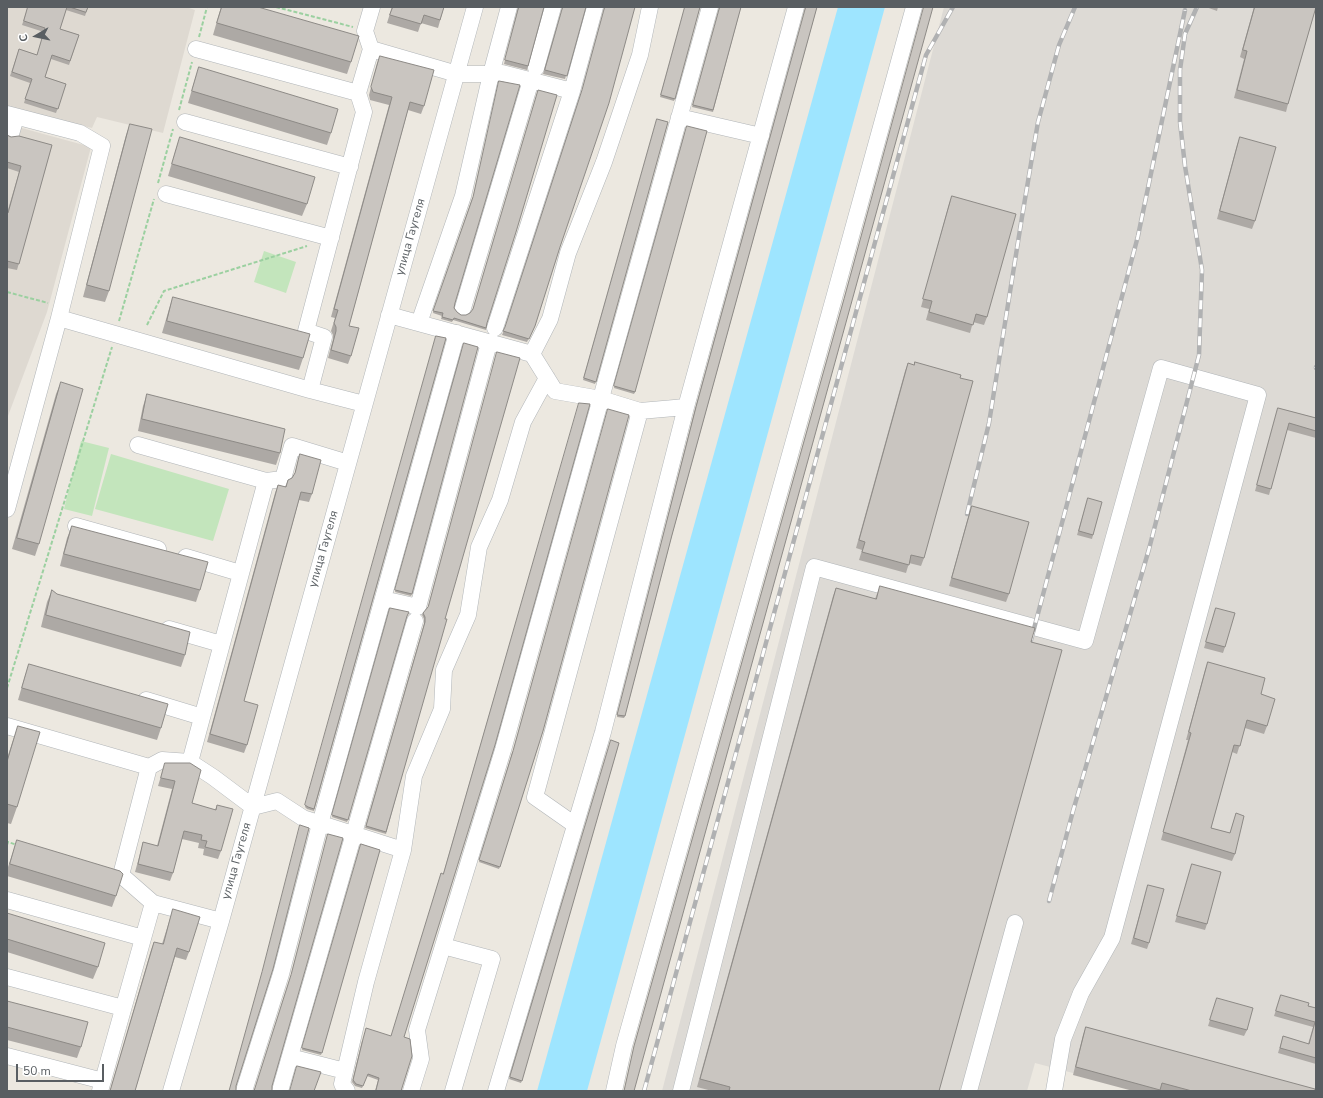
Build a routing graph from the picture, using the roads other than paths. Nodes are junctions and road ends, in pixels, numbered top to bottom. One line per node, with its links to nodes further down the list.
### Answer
1 (372, 7): 11 (street)
2 (475, 7): 12 (street, улица Гаугеля)
3 (509, 7): 13 (street)
4 (552, 7): 14 (street)
5 (595, 7): 15 (street)
6 (650, 7): 32 (street)
7 (710, 7): 18 (street)
8 (796, 7): 21 (street)
9 (914, 7): 77 (street)
10 (196, 49): 16 (street)
11 (372, 50): 12 (street); 16 (street)
12 (457, 74): 13 (street); 26 (street, улица Гаугеля)
13 (491, 74): 14 (street); 28 (street)
14 (533, 74): 15 (street); 25 (street)
15 (572, 91): 29 (street)
16 (358, 93): 22 (street)
17 (12, 116): 20 (street); 27 (street)
18 (679, 118): 21 (street); 35 (street)
19 (179, 121): 22 (street)
20 (10, 134)
21 (761, 136): 37 (street)
22 (350, 167): 24 (street)
23 (159, 192): 24 (street)
24 (331, 238): 34 (street)
25 (464, 308)
26 (389, 315): 28 (street); 36 (street, улица Гаугеля)
27 (59, 318): 34 (street); 42 (street)
28 (419, 323): 30 (street)
29 (495, 328)
30 (457, 334): 31 (street); 45 (street)
31 (490, 342): 32 (street); 45 (street)
32 (532, 354): 33 (street)
33 (547, 378): 35 (street); 58 (street)
34 (310, 390): 36 (street)
35 (601, 400): 38 (street); 64 (street)
36 (364, 404): 40 (street, улица Гаугеля)
37 (686, 407): 38 (street); 56 (street)
38 (640, 411): 56 (street)
39 (138, 445): 41 (street)
40 (348, 463): 41 (street); 54 (street, улица Гаугеля)
41 (266, 481): 44 (street)
42 (7, 509)
43 (76, 526): 44 (street)
44 (240, 573): 48 (street)
45 (383, 599): 55 (street)
46 (414, 621): 57 (street)
47 (153, 625): 48 (street)
48 (221, 644): 50 (street)
49 (134, 697): 50 (street)
50 (202, 717): 52 (street)
51 (7, 726): 53 (street)
52 (190, 762): 53 (street); 54 (street)
53 (149, 767): 60 (street)
54 (252, 807): 55 (street); 61 (street, улица Гаугеля)
55 (320, 824): 57 (street); 72 (street)
56 (575, 824): 76 (street)
57 (353, 834): 58 (street); 68 (street)
58 (403, 850): 69 (street)
59 (7, 900): 63 (street)
60 (153, 903): 61 (street); 63 (street)
61 (221, 921): 71 (street, улица Гаугеля)
62 (1015, 924): 79 (street)
63 (143, 938): 66 (street)
64 (443, 946): 74 (street); 75 (street)
65 (7, 977): 66 (street)
66 (123, 1008): 70 (street)
67 (7, 1056): 70 (street)
68 (290, 1057): 69 (street); 73 (street)
69 (343, 1084)
70 (101, 1086)
71 (171, 1091)
72 (244, 1091)
73 (280, 1091)
74 (411, 1091)
75 (453, 1091)
76 (496, 1091)
77 (614, 1091)
78 (681, 1091): 80 (street)
79 (969, 1091)
80 (1054, 1091)

